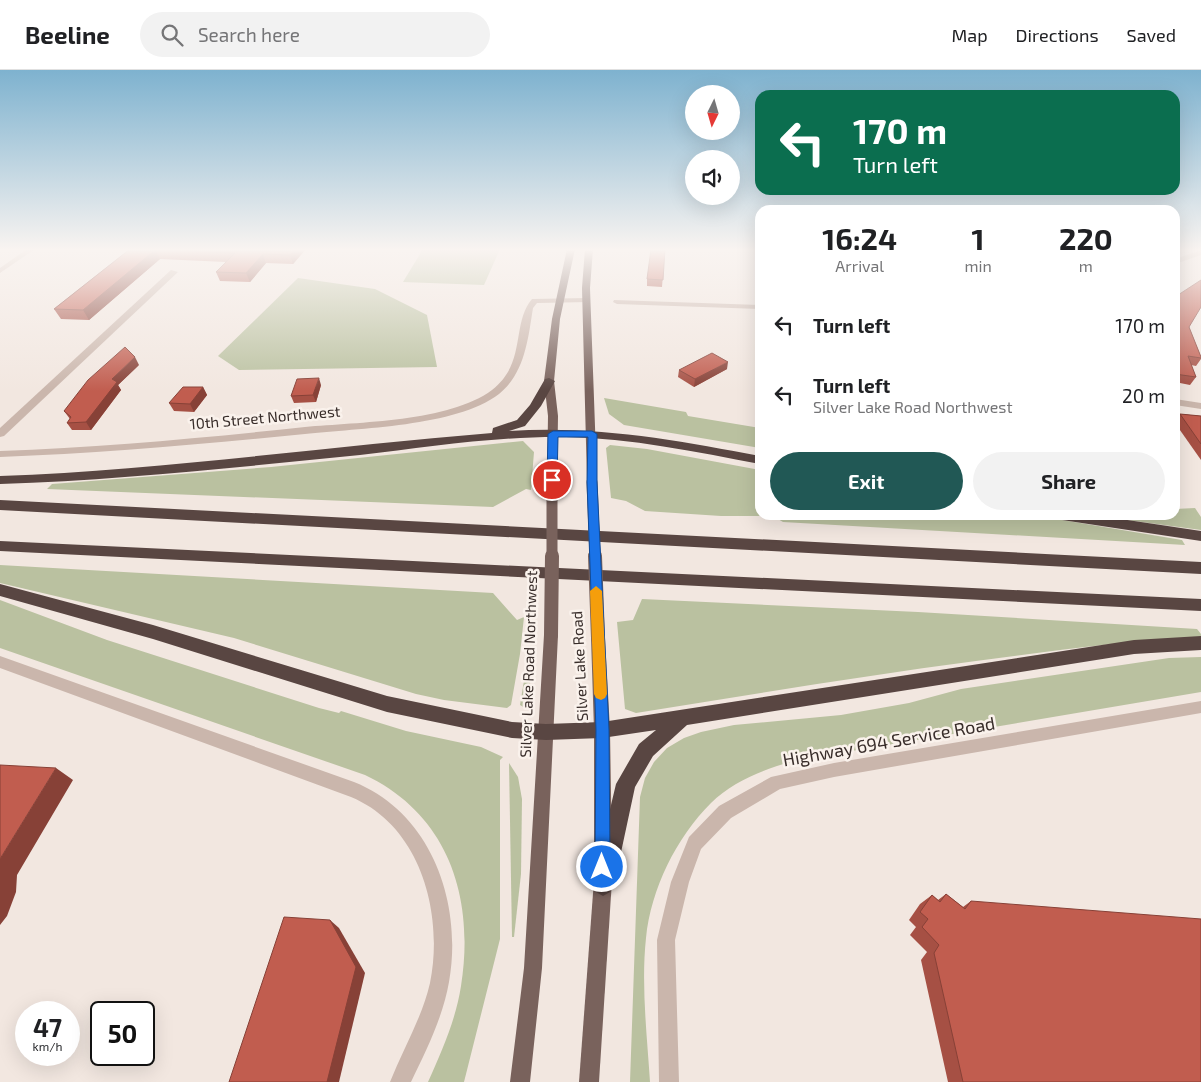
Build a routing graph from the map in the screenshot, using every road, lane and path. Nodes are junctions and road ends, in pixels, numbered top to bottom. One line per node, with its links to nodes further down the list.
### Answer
1 (148, 296): 10 (street)
2 (586, 296): 4 (main road, Silver Lake Road)
3 (560, 299): 4 (street); 7 (main road, Silver Lake Road Northwest); 14 (street, 10th Street Northwest)
4 (586, 300): 12 (main road, Silver Lake Road)
5 (617, 302): 6 (street)
6 (755, 306)
7 (549, 381): 11 (main road, Silver Lake Road Northwest); 13 (highway)
8 (1180, 403): 9 (street)
9 (1201, 406)
10 (0, 434)
11 (553, 434): 12 (highway); 13 (highway); 29 (main road, Silver Lake Road Northwest, bridge)
12 (592, 434): 15 (highway); 28 (main road, Silver Lake Road, bridge)
13 (467, 440): 16 (highway)
14 (0, 454)
15 (755, 459)
16 (0, 480)
17 (0, 505): 21 (highway)
18 (1095, 520): 19 (highway)
19 (1201, 536)
20 (0, 546): 23 (highway)
21 (1201, 568)
22 (0, 590): 29 (highway)
23 (1201, 605)
24 (1201, 643): 27 (highway)
25 (0, 662): 31 (street)
26 (1201, 707): 34 (street, Highway 694 Service Road)
27 (682, 718): 28 (highway); 30 (highway)
28 (602, 730): 29 (highway); 30 (main road, Silver Lake Road)
29 (546, 732): 32 (main road, Silver Lake Road Northwest)
30 (602, 885): 33 (main road, Silver Lake Road)
31 (400, 1082)
32 (520, 1082)
33 (589, 1082)
34 (669, 1082)

